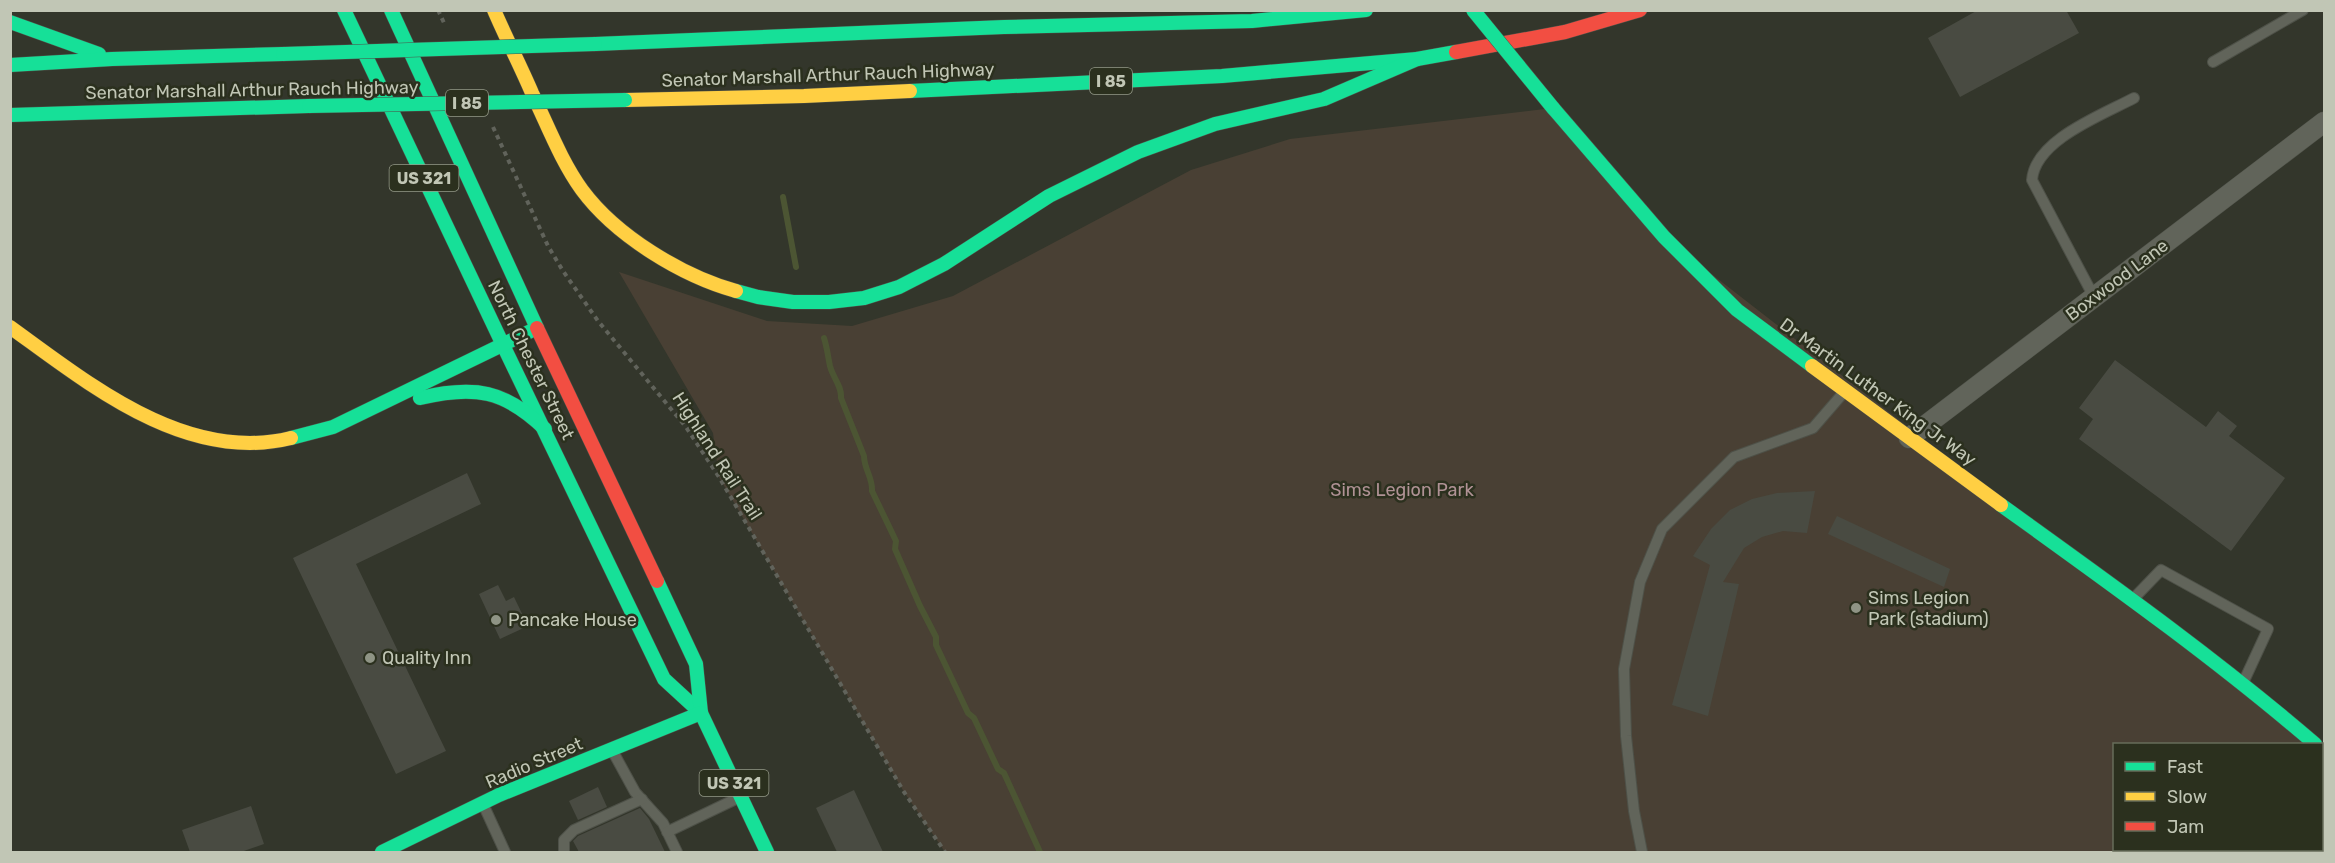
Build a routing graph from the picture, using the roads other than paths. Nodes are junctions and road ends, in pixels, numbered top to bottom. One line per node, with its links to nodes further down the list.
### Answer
1 (344, 10): 21 (main road, North Chester Street / US 321)
2 (391, 10): 20 (main road, North Chester Street / US 321)
3 (494, 10): 12 (main road)
4 (1366, 10): 10 (main road, Senator Marshall Arthur Rauch Highway)
5 (1473, 10): 22 (main road, Dr Martin Luther King Jr Way, bridge)
6 (1640, 10): 12 (main road, Senator Marshall Arthur Rauch Highway / I 85)
7 (2303, 10): 13 (lane)
8 (973, 15): 10 (main road)
9 (10, 22): 11 (main road)
10 (1004, 27): 11 (main road, Senator Marshall Arthur Rauch Highway, bridge)
11 (112, 59): 14 (main road, Senator Marshall Arthur Rauch Highway)
12 (1417, 59): 16 (main road, Senator Marshall Arthur Rauch Highway / I 85, bridge)
13 (2212, 62)
14 (10, 65)
15 (2134, 98): 18 (lane)
16 (10, 115)
17 (2325, 122): 18 (street, Boxwood Lane)
18 (2094, 297): 25 (street, Boxwood Lane)
19 (10, 327): 23 (main road)
20 (537, 328): 21 (main road); 28 (main road, North Chester Street / US 321)
21 (503, 345): 23 (main road); 24 (main road, North Chester Street / US 321)
22 (1845, 391): 25 (main road, Dr Martin Luther King Jr Way); 40 (lane)
23 (355, 416): 24 (main road)
24 (544, 429): 28 (main road, North Chester Street / US 321)
25 (1909, 438): 26 (main road, Dr Martin Luther King Jr Way)
26 (2133, 600): 27 (main road, Dr Martin Luther King Jr Way); 27 (lane)
27 (2243, 684): 29 (main road, Dr Martin Luther King Jr Way)
28 (701, 712): 30 (main road, Radio Street); 31 (main road, North Chester Street / US 321)
29 (2314, 743)
30 (612, 750): 32 (lane); 33 (main road, Radio Street)
31 (741, 797): 34 (lane); 39 (main road, North Chester Street / US 321)
32 (642, 799): 34 (lane); 37 (lane)
33 (483, 803): 35 (main road, Radio Street); 36 (lane)
34 (661, 828): 38 (lane)
35 (382, 852)
36 (505, 852)
37 (564, 852)
38 (677, 852)
39 (767, 852)
40 (1642, 852)

